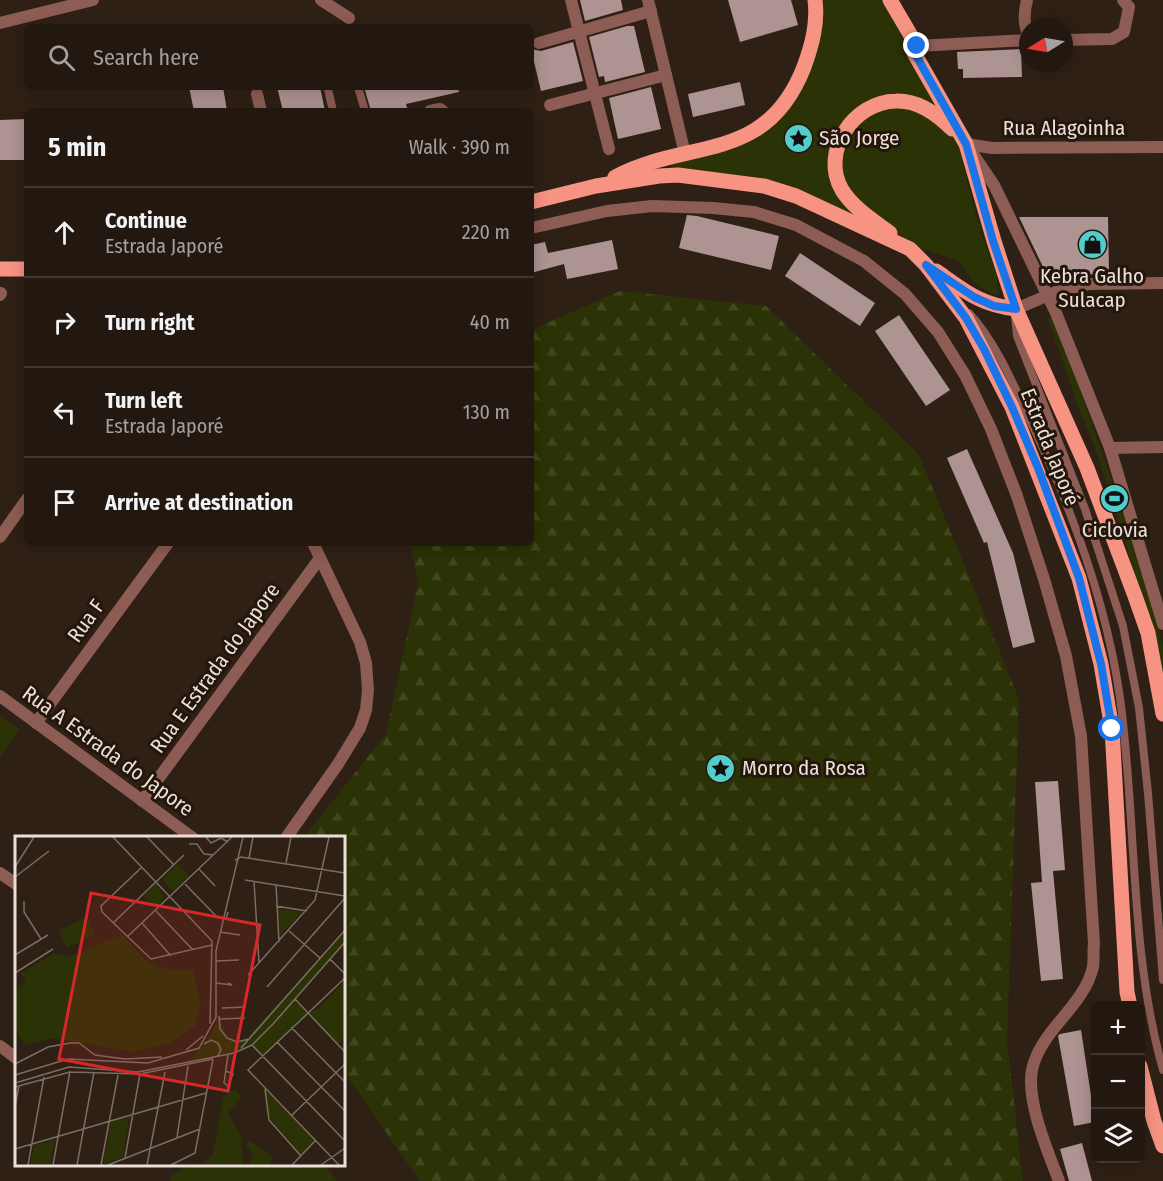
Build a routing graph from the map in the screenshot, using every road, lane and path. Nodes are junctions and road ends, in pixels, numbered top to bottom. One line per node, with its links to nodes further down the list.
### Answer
1 (93, 0): 11 (street)
2 (321, 0): 9 (street)
3 (571, 0): 12 (street)
4 (815, 0): 29 (main road)
5 (1027, 0): 10 (street)
6 (1123, 0): 14 (street)
7 (890, 2): 16 (main road, Estrada Japoré)
8 (650, 6): 12 (street); 17 (street)
9 (349, 18)
10 (1024, 18)
11 (0, 23)
12 (578, 33): 15 (street); 20 (street)
13 (1019, 40): 16 (street)
14 (1073, 40)
15 (539, 43)
16 (917, 46): 26 (main road, Estrada Japoré)
17 (666, 75): 20 (street); 29 (street)
18 (328, 90): 24 (lane)
19 (359, 90): 25 (lane)
20 (596, 93): 22 (street); 28 (street)
21 (257, 94): 23 (street)
22 (550, 105)
23 (260, 108)
24 (332, 108)
25 (363, 108)
26 (966, 144): 27 (street, Rua Alagoinha); 33 (main road); 38 (street, Estrada Japoré); 39 (main road, Estrada Japoré)
27 (1163, 147)
28 (609, 149)
29 (685, 154): 30 (main road)
30 (596, 186): 31 (main road, Estrada Japoré); 33 (main road, Estrada Japoré)
31 (534, 201)
32 (534, 227): 63 (street)
33 (910, 249): 34 (main road, Estrada Japoré)
34 (926, 265): 39 (main road); 57 (main road, Estrada Japoré); 60 (lane)
35 (0, 269): 36 (main road)
36 (24, 269)
37 (1163, 284): 38 (street)
38 (1047, 296): 39 (street); 41 (street, Estrada Japoré)
39 (1016, 309): 49 (main road, Estrada Japoré); 56 (lane)
40 (1163, 447): 41 (street)
41 (1110, 448): 47 (street, Estrada Japoré)
42 (24, 503): 43 (street)
43 (0, 537)
44 (166, 546): 50 (street, Rua F)
45 (314, 546): 46 (street)
46 (320, 558): 51 (street, Rua E Estrada do Japore); 53 (street)
47 (1162, 617)
48 (0, 696): 50 (street, Rua A Estrada do Japore)
49 (1163, 714)
50 (36, 723): 51 (street, Rua A Estrada do Japore)
51 (142, 801): 52 (street, Rua A Estrada do Japore)
52 (192, 836)
53 (287, 836)
54 (0, 873): 55 (street)
55 (15, 883)
56 (1163, 980)
57 (1129, 1001)
58 (0, 1046): 59 (street)
59 (15, 1057)
60 (1163, 1070)
61 (1145, 1086): 62 (main road)
62 (1163, 1146)
63 (1059, 1181)

